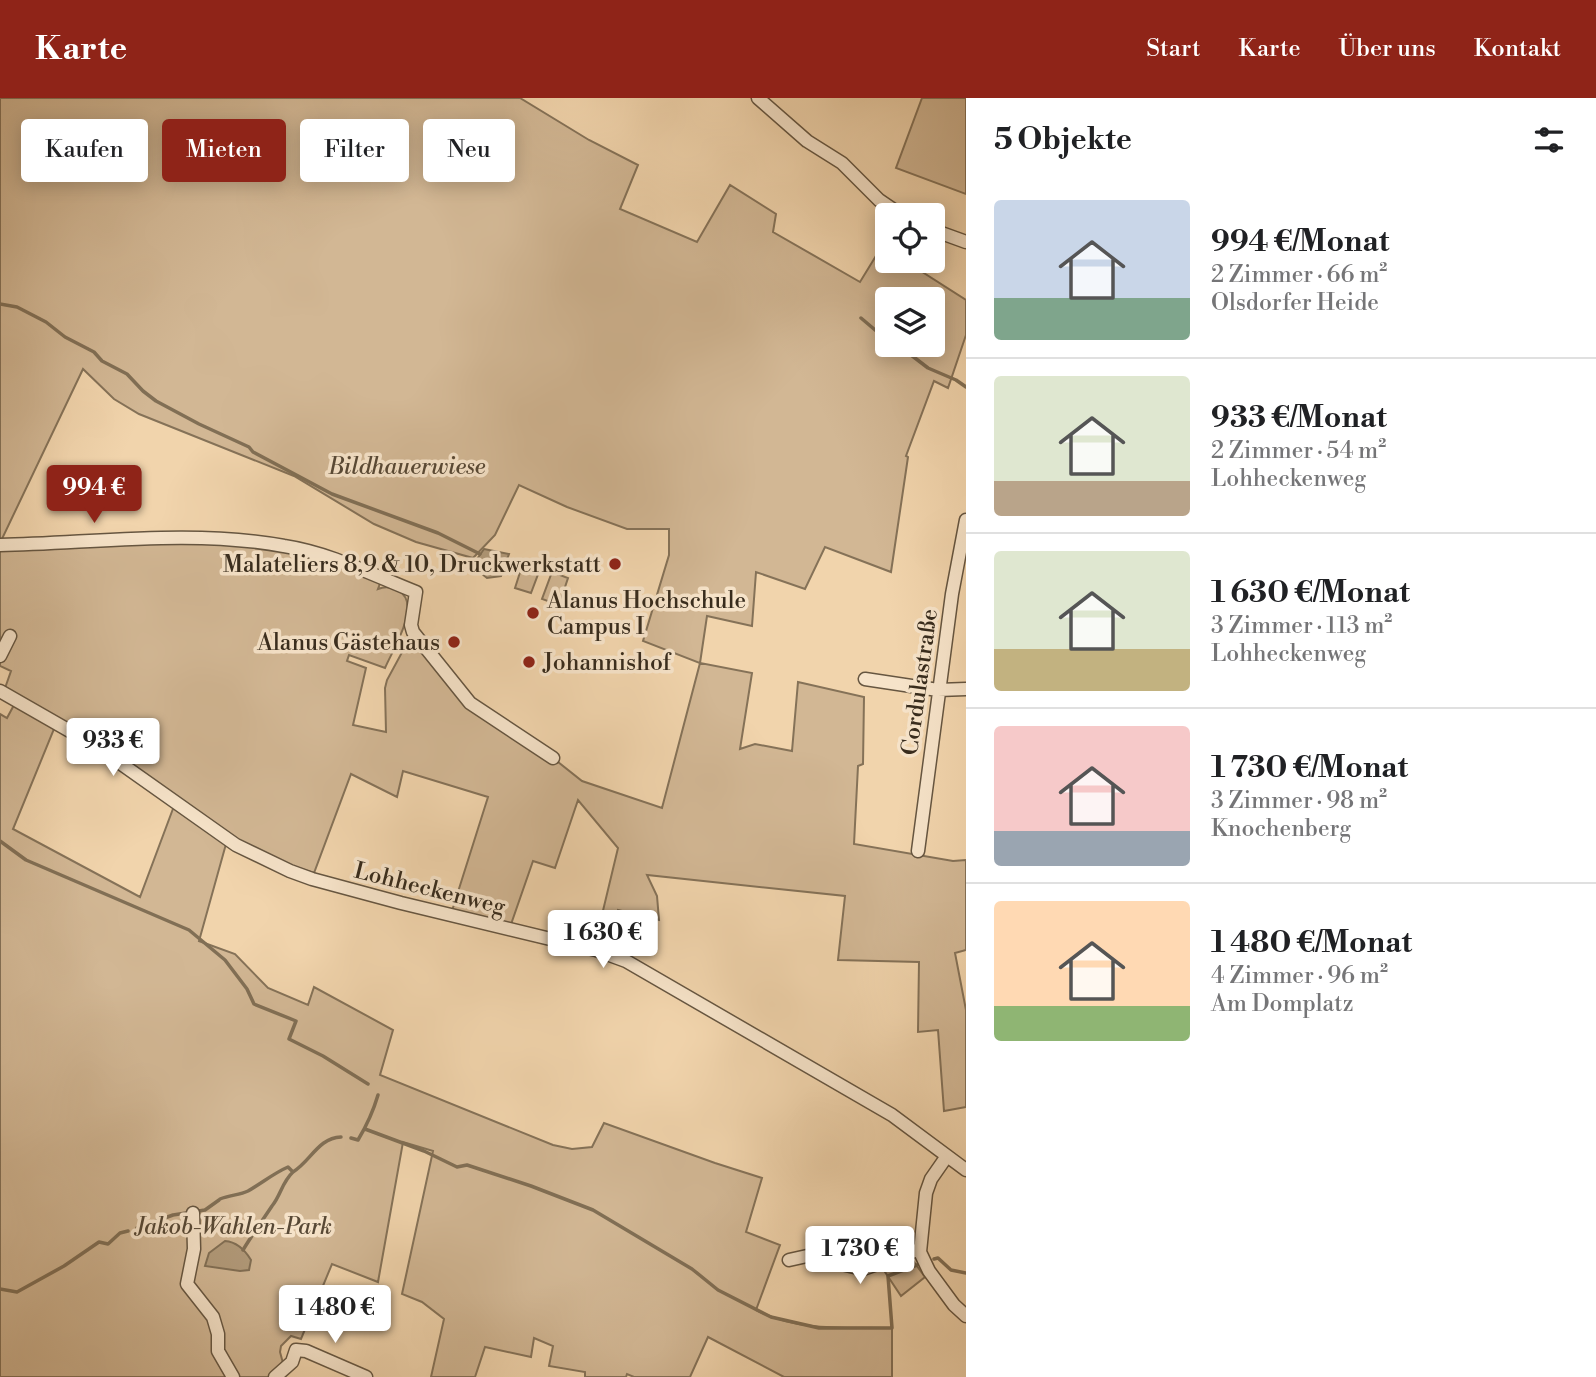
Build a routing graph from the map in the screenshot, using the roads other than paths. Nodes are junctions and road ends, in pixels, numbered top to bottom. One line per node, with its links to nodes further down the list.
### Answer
1 (758, 98): 2 (street)
2 (883, 203)
3 (945, 234): 4 (street)
4 (966, 242)
5 (966, 520): 11 (street, Cordulastraße)
6 (0, 545): 13 (street)
7 (10, 636): 8 (street)
8 (0, 656)
9 (865, 679): 11 (street)
10 (966, 689): 11 (street)
11 (938, 690): 14 (street, Cordulastraße)
12 (0, 691): 15 (street, Lohheckenweg)
13 (553, 758)
14 (918, 851)
15 (947, 1156): 16 (street, Lohheckenweg); 18 (street)
16 (966, 1170)
17 (193, 1213): 21 (street)
18 (920, 1249): 19 (street); 20 (street)
19 (789, 1261)
20 (966, 1316)
21 (233, 1377)
22 (275, 1377): 23 (street)
23 (366, 1377)

